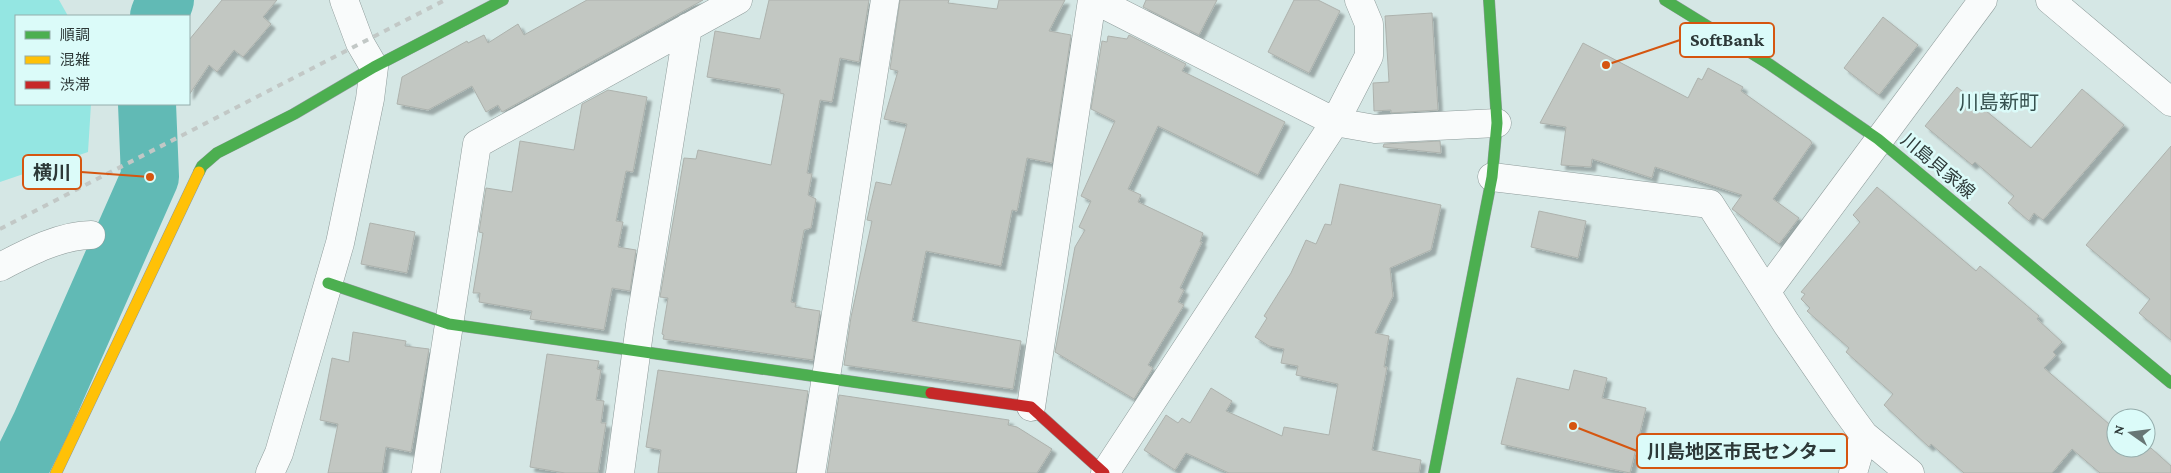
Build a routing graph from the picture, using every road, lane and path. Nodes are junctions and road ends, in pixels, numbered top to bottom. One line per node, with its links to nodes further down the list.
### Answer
1 (344, 0): 12 (street)
2 (503, 0): 12 (street)
3 (738, 0): 11 (street)
4 (885, 0): 24 (street)
5 (1094, 0): 14 (street); 26 (street)
6 (1359, 0): 14 (street)
7 (1489, 0): 15 (street)
8 (1665, 0): 16 (street, 川島貝家線)
9 (1983, 0): 16 (street)
10 (2050, 0): 13 (street)
11 (688, 27): 22 (street); 23 (street)
12 (374, 67): 20 (street); 28 (street)
13 (2168, 94)
14 (1335, 122): 15 (street); 33 (street)
15 (1497, 123): 17 (street)
16 (1878, 139): 21 (street); 25 (street, 川島貝家線)
17 (1492, 178): 21 (street); 34 (street)
18 (91, 235): 19 (street)
19 (0, 267)
20 (328, 283): 22 (street); 29 (street)
21 (1767, 291): 27 (street)
22 (449, 324): 23 (street); 30 (street)
23 (638, 352): 24 (street); 31 (street)
24 (826, 378): 26 (street); 32 (street)
25 (2171, 383)
26 (1031, 407): 33 (street)
27 (1864, 435): 35 (street); 36 (street)
28 (56, 473)
29 (270, 473)
30 (426, 473)
31 (620, 473)
32 (811, 473)
33 (1104, 473)
34 (1434, 473)
35 (1853, 473)
36 (1910, 473)

